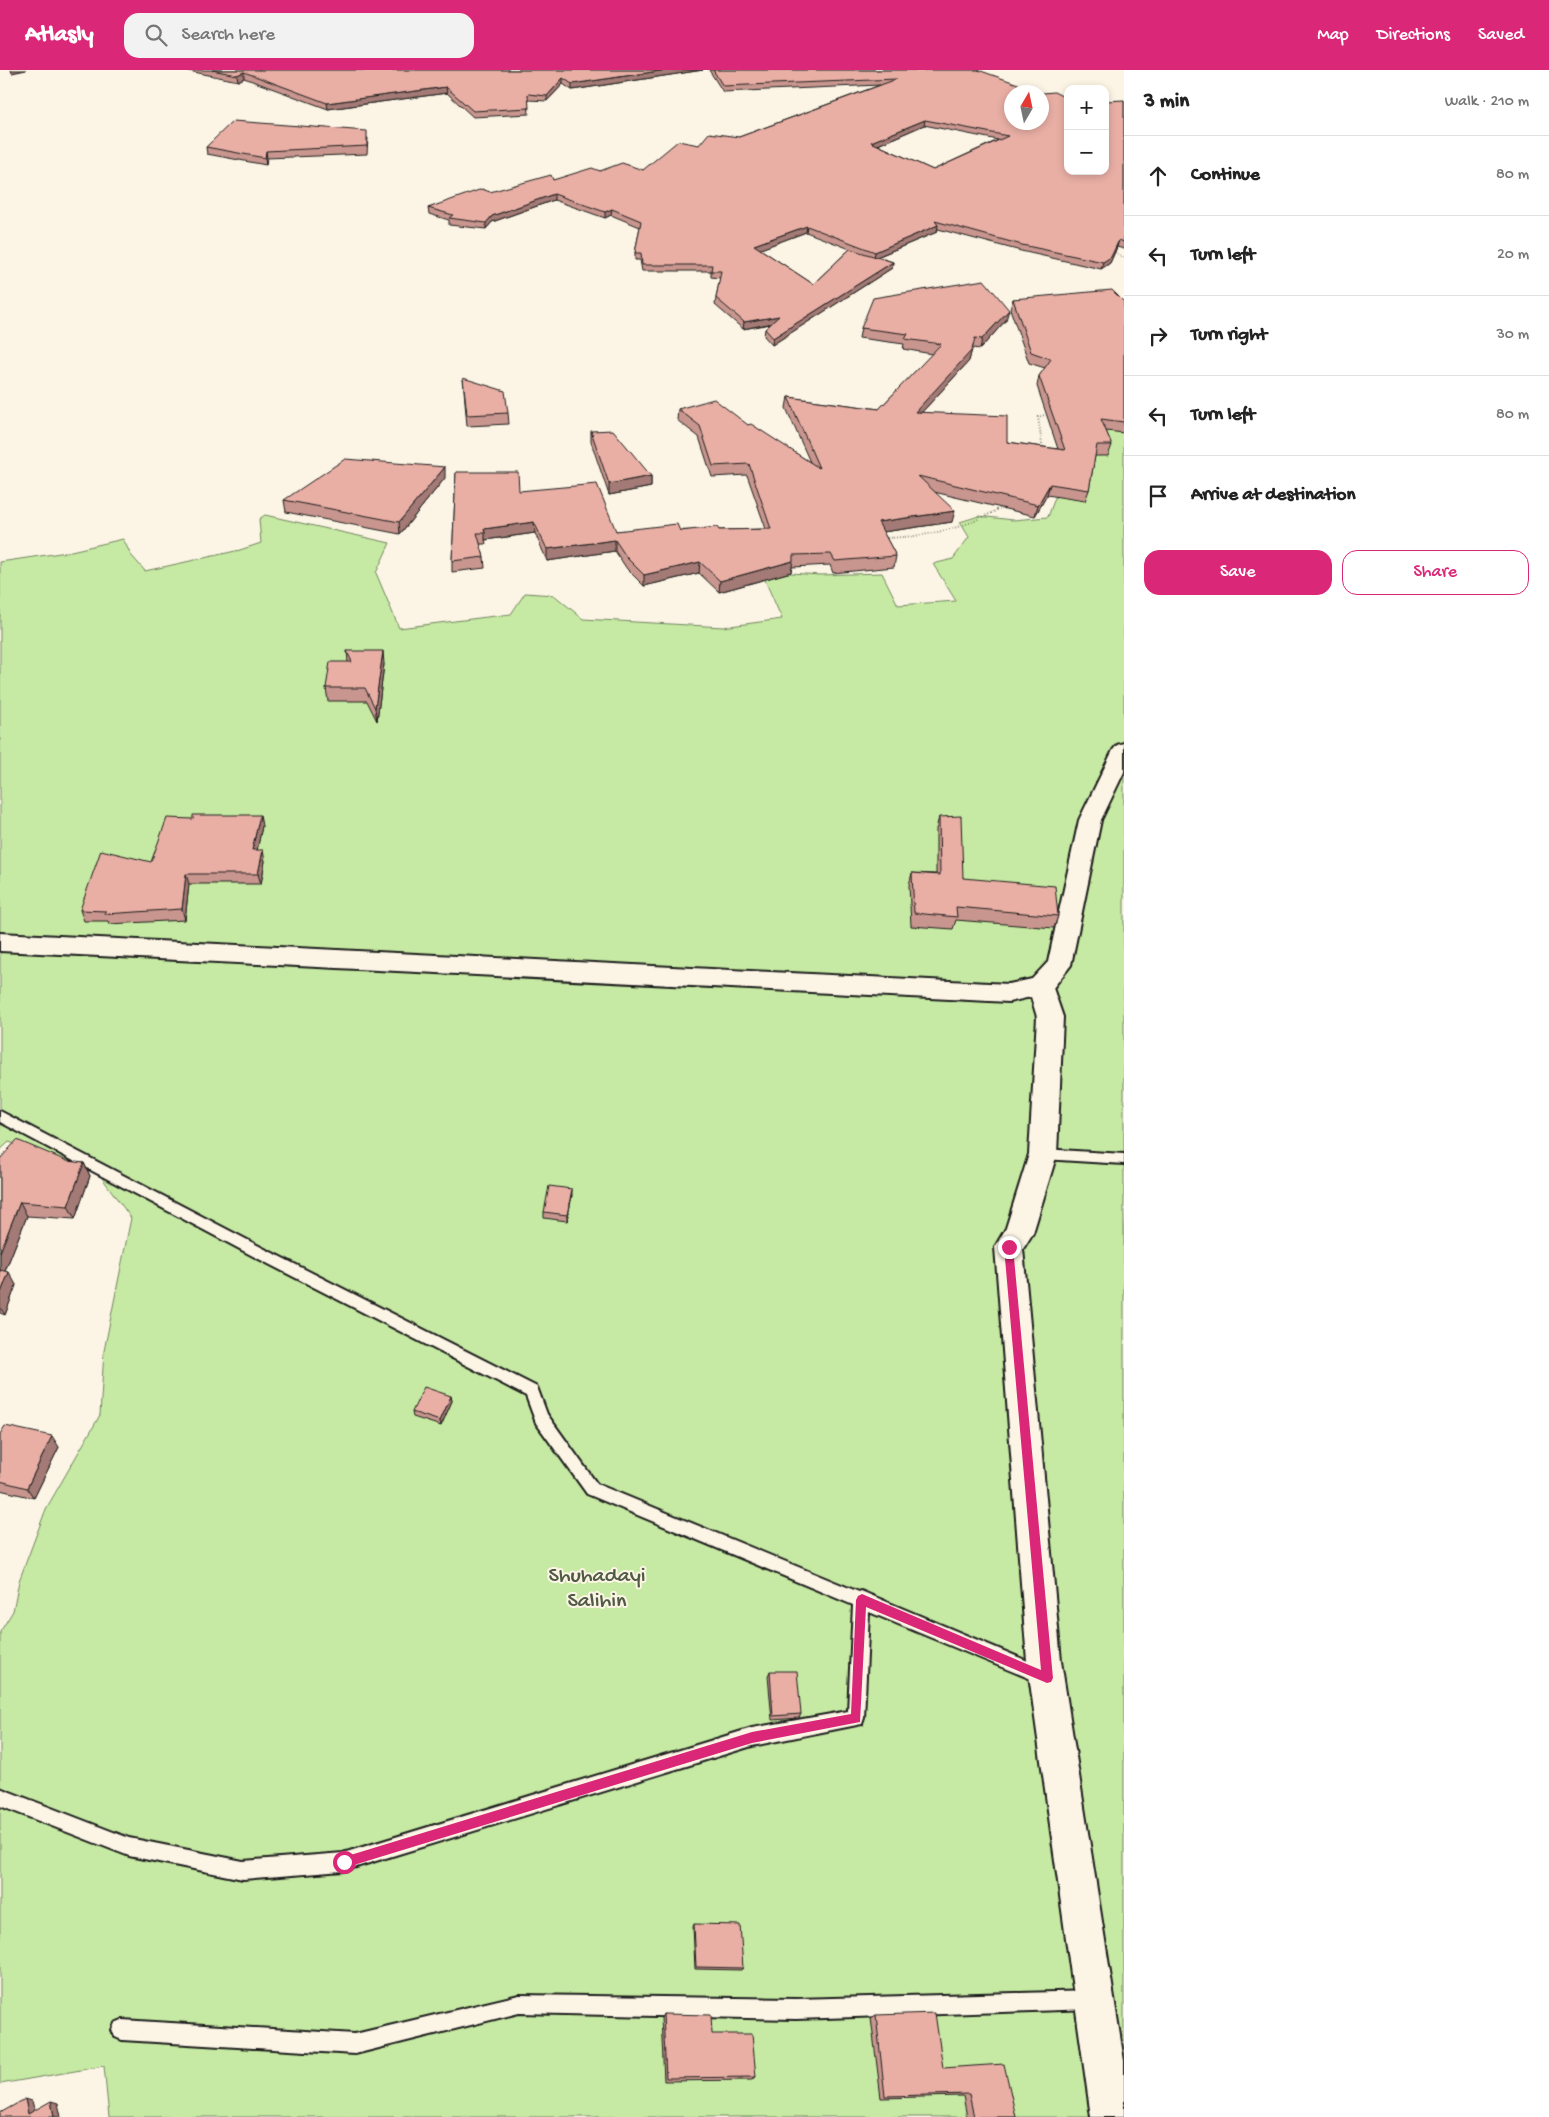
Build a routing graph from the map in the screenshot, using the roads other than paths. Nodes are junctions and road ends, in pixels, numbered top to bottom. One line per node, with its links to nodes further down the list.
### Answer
1 (1124, 750): 3 (street)
2 (0, 942): 3 (street)
3 (1040, 986): 5 (street)
4 (0, 1116): 7 (lane)
5 (1043, 1154): 6 (lane); 8 (street)
6 (1124, 1159)
7 (862, 1600): 8 (lane); 9 (lane)
8 (1047, 1678): 10 (street)
9 (0, 1797)
10 (1095, 2000): 11 (lane); 12 (street)
11 (122, 2030)
12 (1112, 2117)

